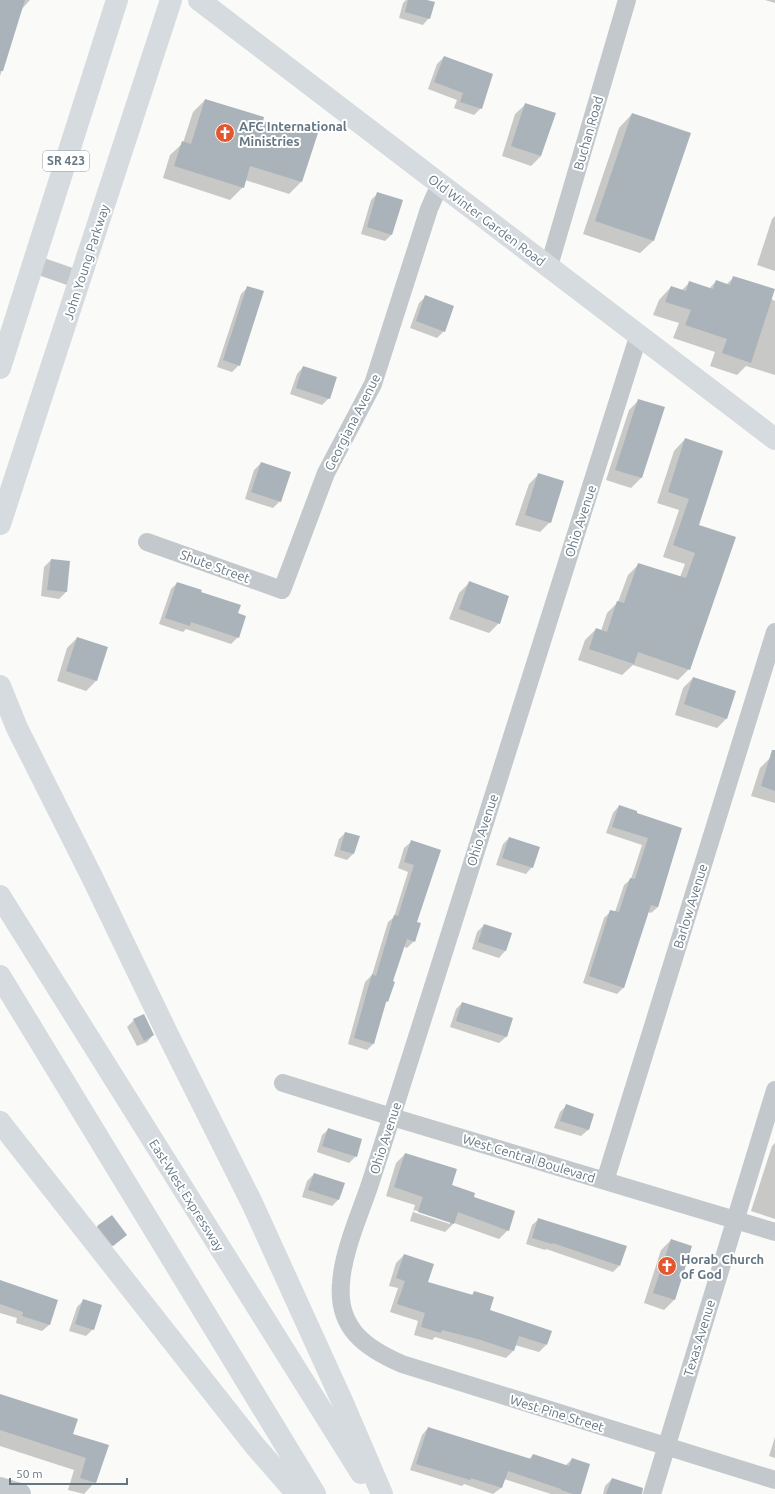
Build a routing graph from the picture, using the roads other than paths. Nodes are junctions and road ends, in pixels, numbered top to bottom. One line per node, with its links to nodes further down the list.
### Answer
1 (117, 0): 6 (main road, SR 423)
2 (171, 0): 8 (main road, John Young Parkway)
3 (199, 0): 5 (main road, Old Winter Garden Road)
4 (627, 0): 7 (street, Buchan Road)
5 (440, 184): 7 (main road, Old Winter Garden Road); 14 (street, Georgiana Avenue)
6 (34, 264): 8 (street); 10 (main road, SR 423)
7 (549, 266): 9 (main road, Old Winter Garden Road)
8 (80, 280): 12 (main road, John Young Parkway)
9 (639, 334): 11 (main road, Old Winter Garden Road); 23 (street, Ohio Avenue)
10 (0, 368)
11 (775, 439)
12 (0, 524)
13 (148, 542): 14 (street, Shute Street)
14 (282, 590)
15 (775, 632): 25 (street, Barlow Avenue)
16 (0, 686): 18 (main road)
17 (0, 708): 18 (main road)
18 (17, 728): 36 (main road)
19 (0, 896): 35 (main road, East-West Expressway)
20 (0, 976): 34 (main road)
21 (283, 1083): 23 (street, West Central Boulevard)
22 (775, 1090): 26 (street, Texas Avenue)
23 (392, 1117): 25 (street, West Central Boulevard); 28 (street, Ohio Avenue)
24 (0, 1122): 33 (main road)
25 (605, 1181): 26 (street, West Central Boulevard)
26 (734, 1219): 27 (street, West Central Boulevard); 29 (street, Texas Avenue)
27 (775, 1232)
28 (349, 1326): 29 (street, West Pine Street)
29 (666, 1447): 30 (street, West Pine Street); 37 (street, Texas Avenue)
30 (775, 1480)
31 (0, 1488): 32 (street)
32 (20, 1494)
33 (297, 1494)
34 (315, 1494)
35 (374, 1494)
36 (382, 1494)
37 (652, 1494)

